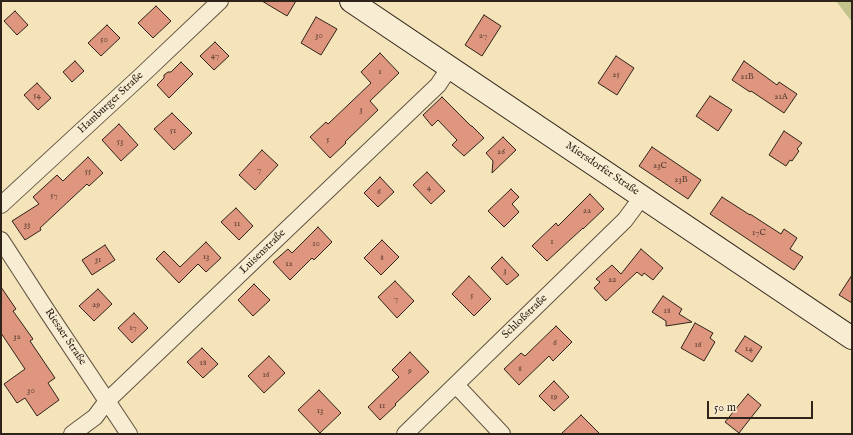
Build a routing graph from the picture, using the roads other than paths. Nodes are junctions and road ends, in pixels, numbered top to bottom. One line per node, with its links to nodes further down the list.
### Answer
1 (220, 1): 5 (street, Hamburger Straße)
2 (350, 1): 3 (street, Miersdorfer Straße)
3 (450, 67): 4 (street, Miersdorfer Straße); 9 (street, Luisenstraße)
4 (642, 197): 7 (street, Miersdorfer Straße); 8 (street, Schloßstraße)
5 (1, 205)
6 (1, 240): 9 (street, Riesaer Straße)
7 (852, 338)
8 (456, 385): 12 (street, Schloßstraße); 13 (street)
9 (107, 401): 10 (street, Luisenstraße); 11 (street, Riesaer Straße)
10 (72, 434)
11 (130, 434)
12 (405, 434)
13 (502, 434)

